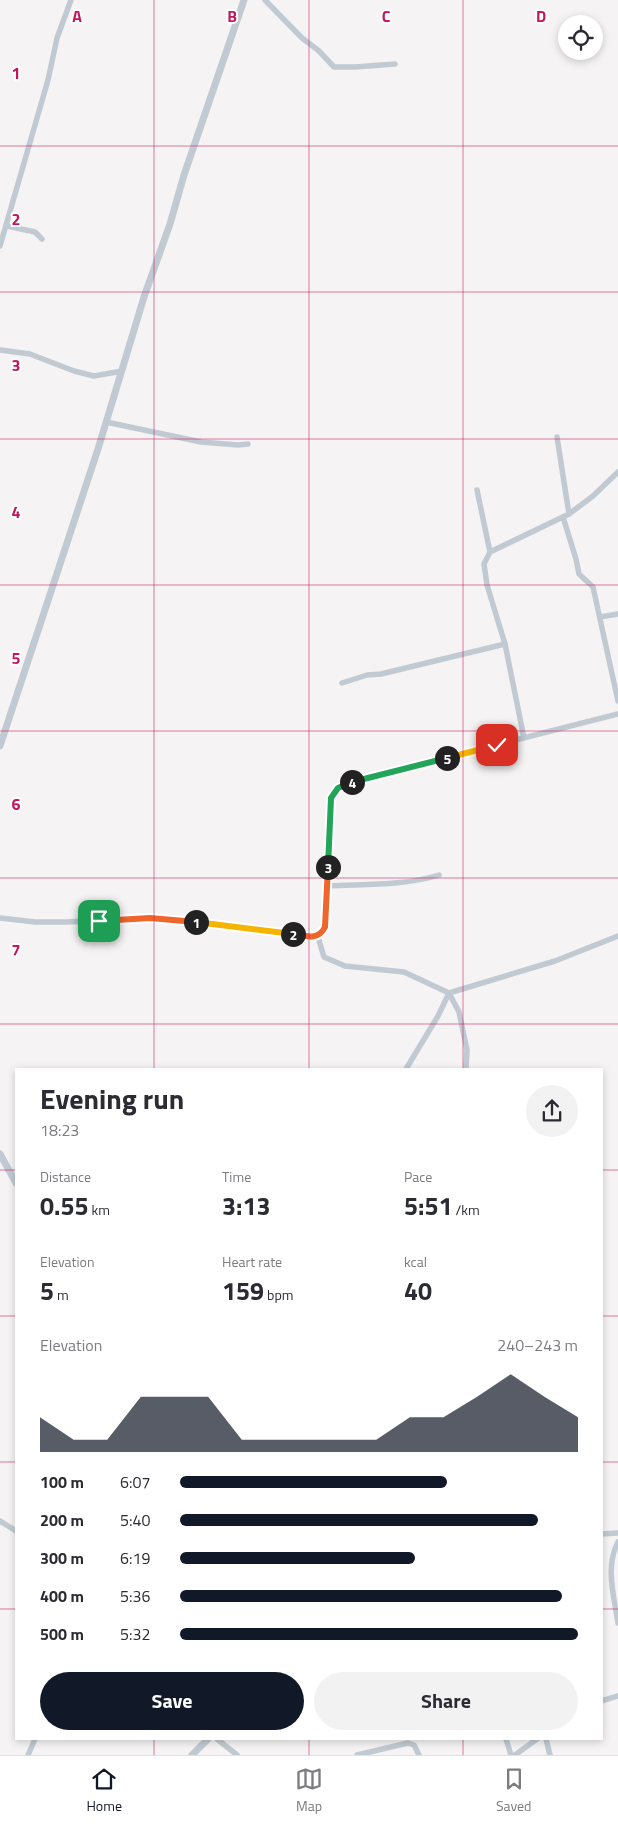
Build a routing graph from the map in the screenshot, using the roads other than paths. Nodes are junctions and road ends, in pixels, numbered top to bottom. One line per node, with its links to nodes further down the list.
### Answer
1 (71, 0): 5 (street)
2 (244, 0): 9 (street)
3 (265, 0): 4 (street)
4 (395, 64)
5 (7, 226): 6 (street); 7 (street)
6 (42, 239)
7 (0, 246)
8 (0, 350): 9 (street)
9 (122, 371): 10 (street)
10 (106, 422): 12 (street); 25 (street)
11 (557, 437): 15 (street)
12 (248, 444)
13 (618, 472): 15 (street)
14 (478, 490): 17 (street)
15 (569, 514): 16 (street)
16 (562, 517): 17 (street); 19 (street)
17 (490, 552): 20 (street)
18 (618, 614): 19 (street)
19 (600, 617): 22 (street)
20 (506, 644): 21 (street); 24 (street)
21 (342, 683)
22 (618, 701)
23 (618, 714): 24 (street)
24 (524, 738): 27 (street)
25 (0, 746)
26 (439, 875): 27 (street)
27 (328, 886): 29 (street)
28 (0, 918): 29 (street)
29 (318, 936): 31 (street)
30 (618, 936): 31 (street)
31 (448, 993): 32 (street); 33 (street)
32 (407, 1068)
33 (466, 1068)
34 (0, 1154): 35 (street)
35 (15, 1181)
36 (0, 1522): 37 (street)
37 (15, 1530)
38 (618, 1533): 39 (street)
39 (603, 1534)
40 (618, 1542): 41 (street)
41 (618, 1623)
42 (618, 1696): 43 (street)
43 (603, 1700)
44 (35, 1740): 50 (street)
45 (207, 1740): 51 (street)
46 (218, 1740): 52 (street)
47 (506, 1740): 55 (street)
48 (536, 1740): 56 (street)
49 (546, 1740): 57 (street)
50 (28, 1755)
51 (192, 1755)
52 (237, 1755)
53 (358, 1755): 54 (street)
54 (419, 1755)
55 (511, 1755)
56 (515, 1755)
57 (550, 1755)

